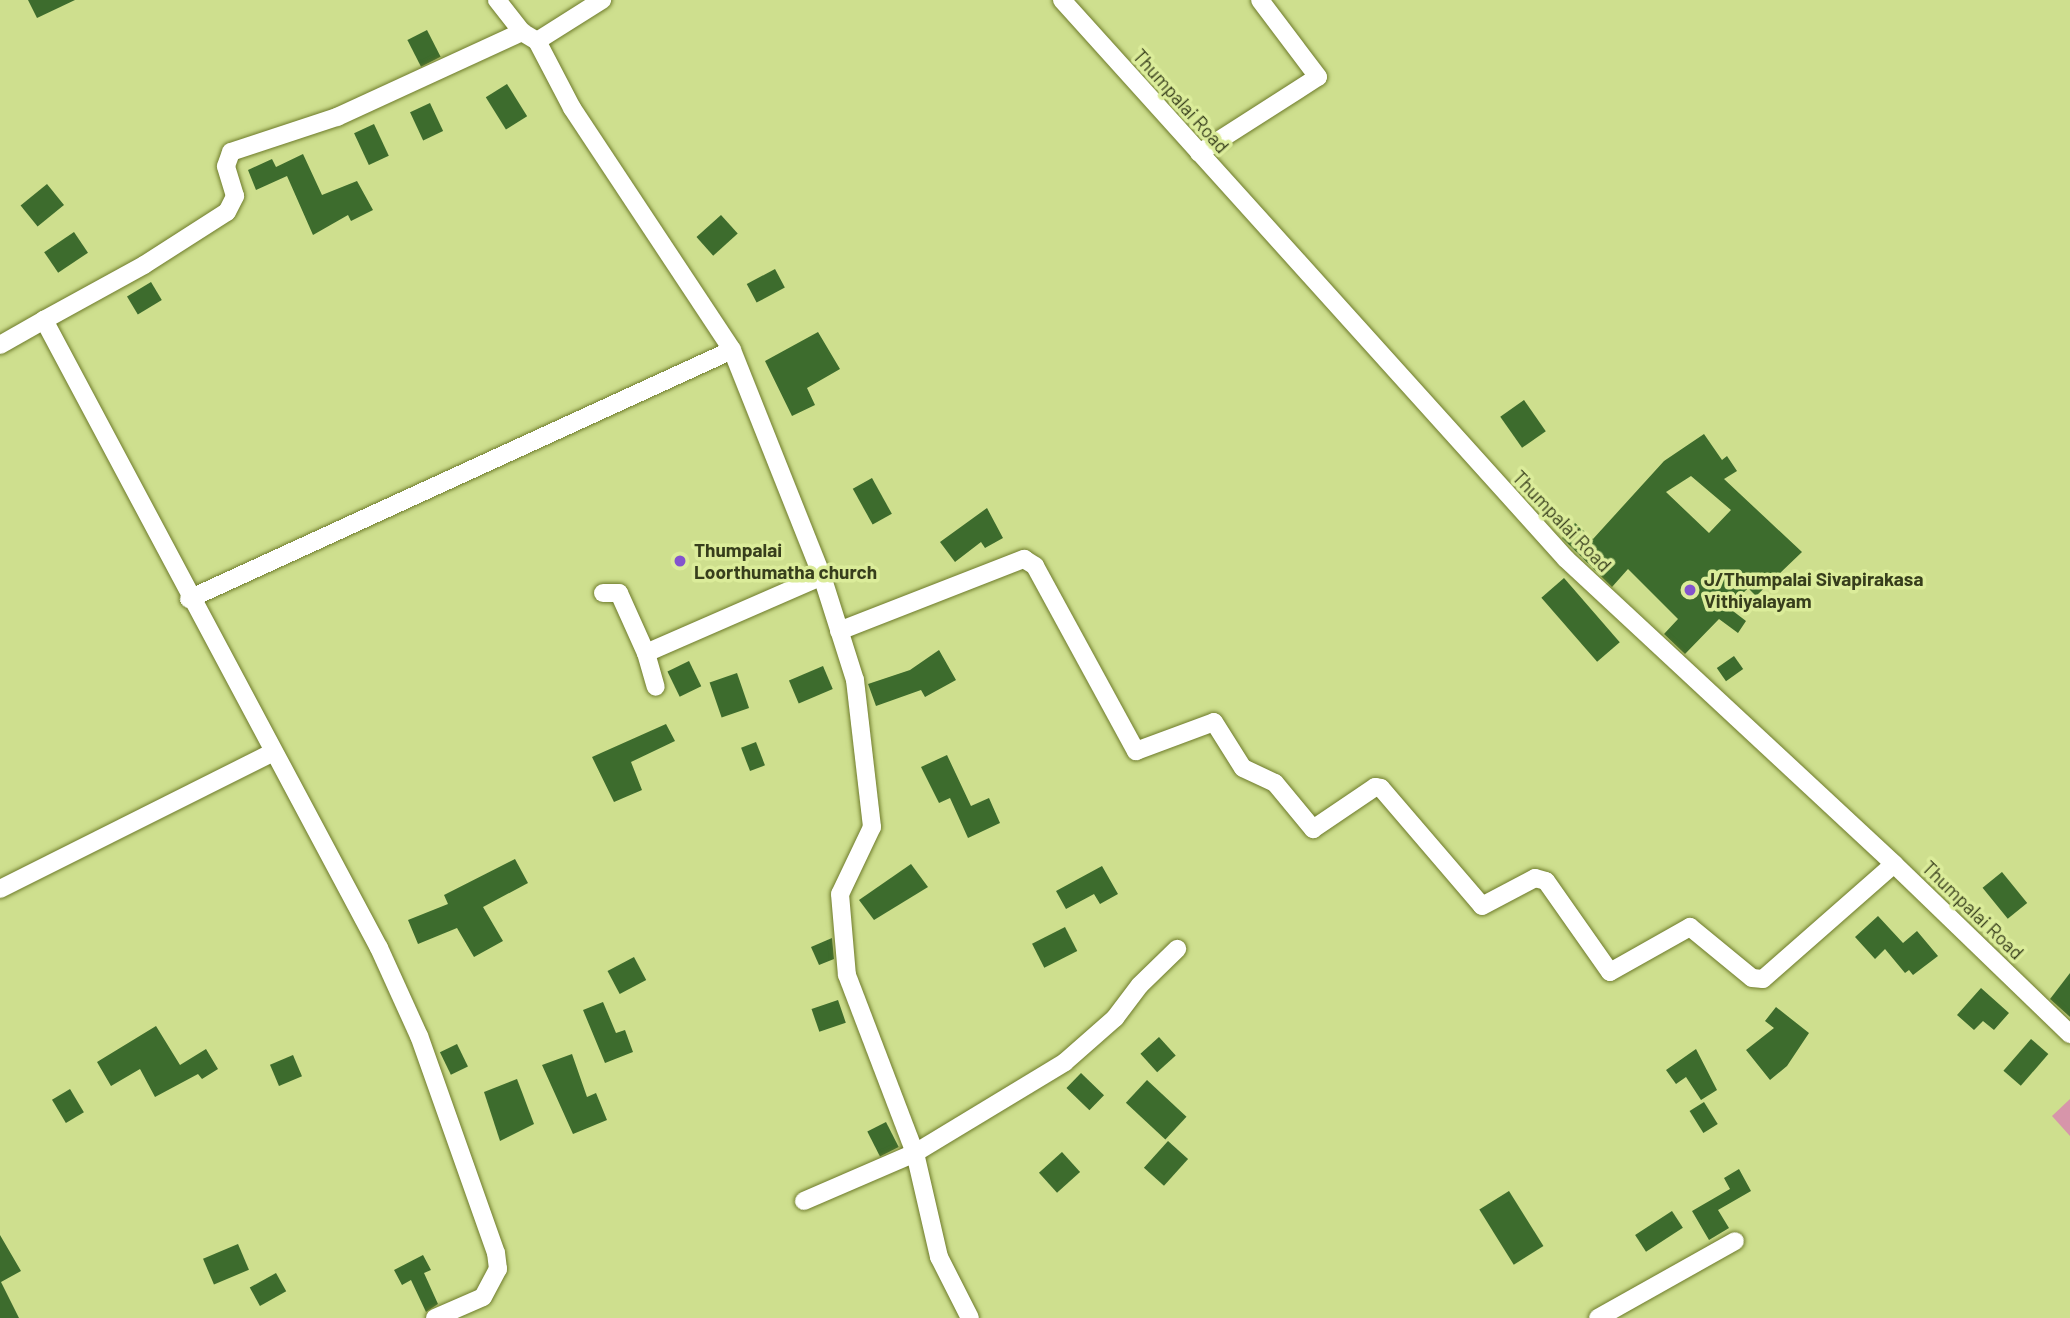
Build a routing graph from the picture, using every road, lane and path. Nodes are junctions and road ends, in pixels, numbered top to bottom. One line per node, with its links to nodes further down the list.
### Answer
1 (497, 0): 5 (street)
2 (602, 0): 5 (street)
3 (1062, 0): 6 (street, Thumpalai Road)
4 (1260, 0): 6 (street)
5 (529, 36): 7 (street); 9 (street)
6 (1199, 153): 17 (street, Thumpalai Road)
7 (44, 320): 8 (street); 12 (street)
8 (0, 345)
9 (732, 349): 10 (street); 12 (street)
10 (822, 576): 13 (street); 14 (street)
11 (603, 593): 14 (street)
12 (189, 599): 16 (street)
13 (839, 631): 17 (street); 21 (street)
14 (646, 653): 15 (street)
15 (656, 687)
16 (273, 752): 18 (street); 24 (street)
17 (1895, 863): 20 (street, Thumpalai Road)
18 (0, 889)
19 (1177, 949): 21 (street)
20 (2070, 1034)
21 (915, 1153): 22 (street); 26 (street)
22 (804, 1200)
23 (1735, 1241): 27 (street)
24 (456, 1314): 25 (street)
25 (435, 1318)
26 (970, 1318)
27 (1598, 1318)

